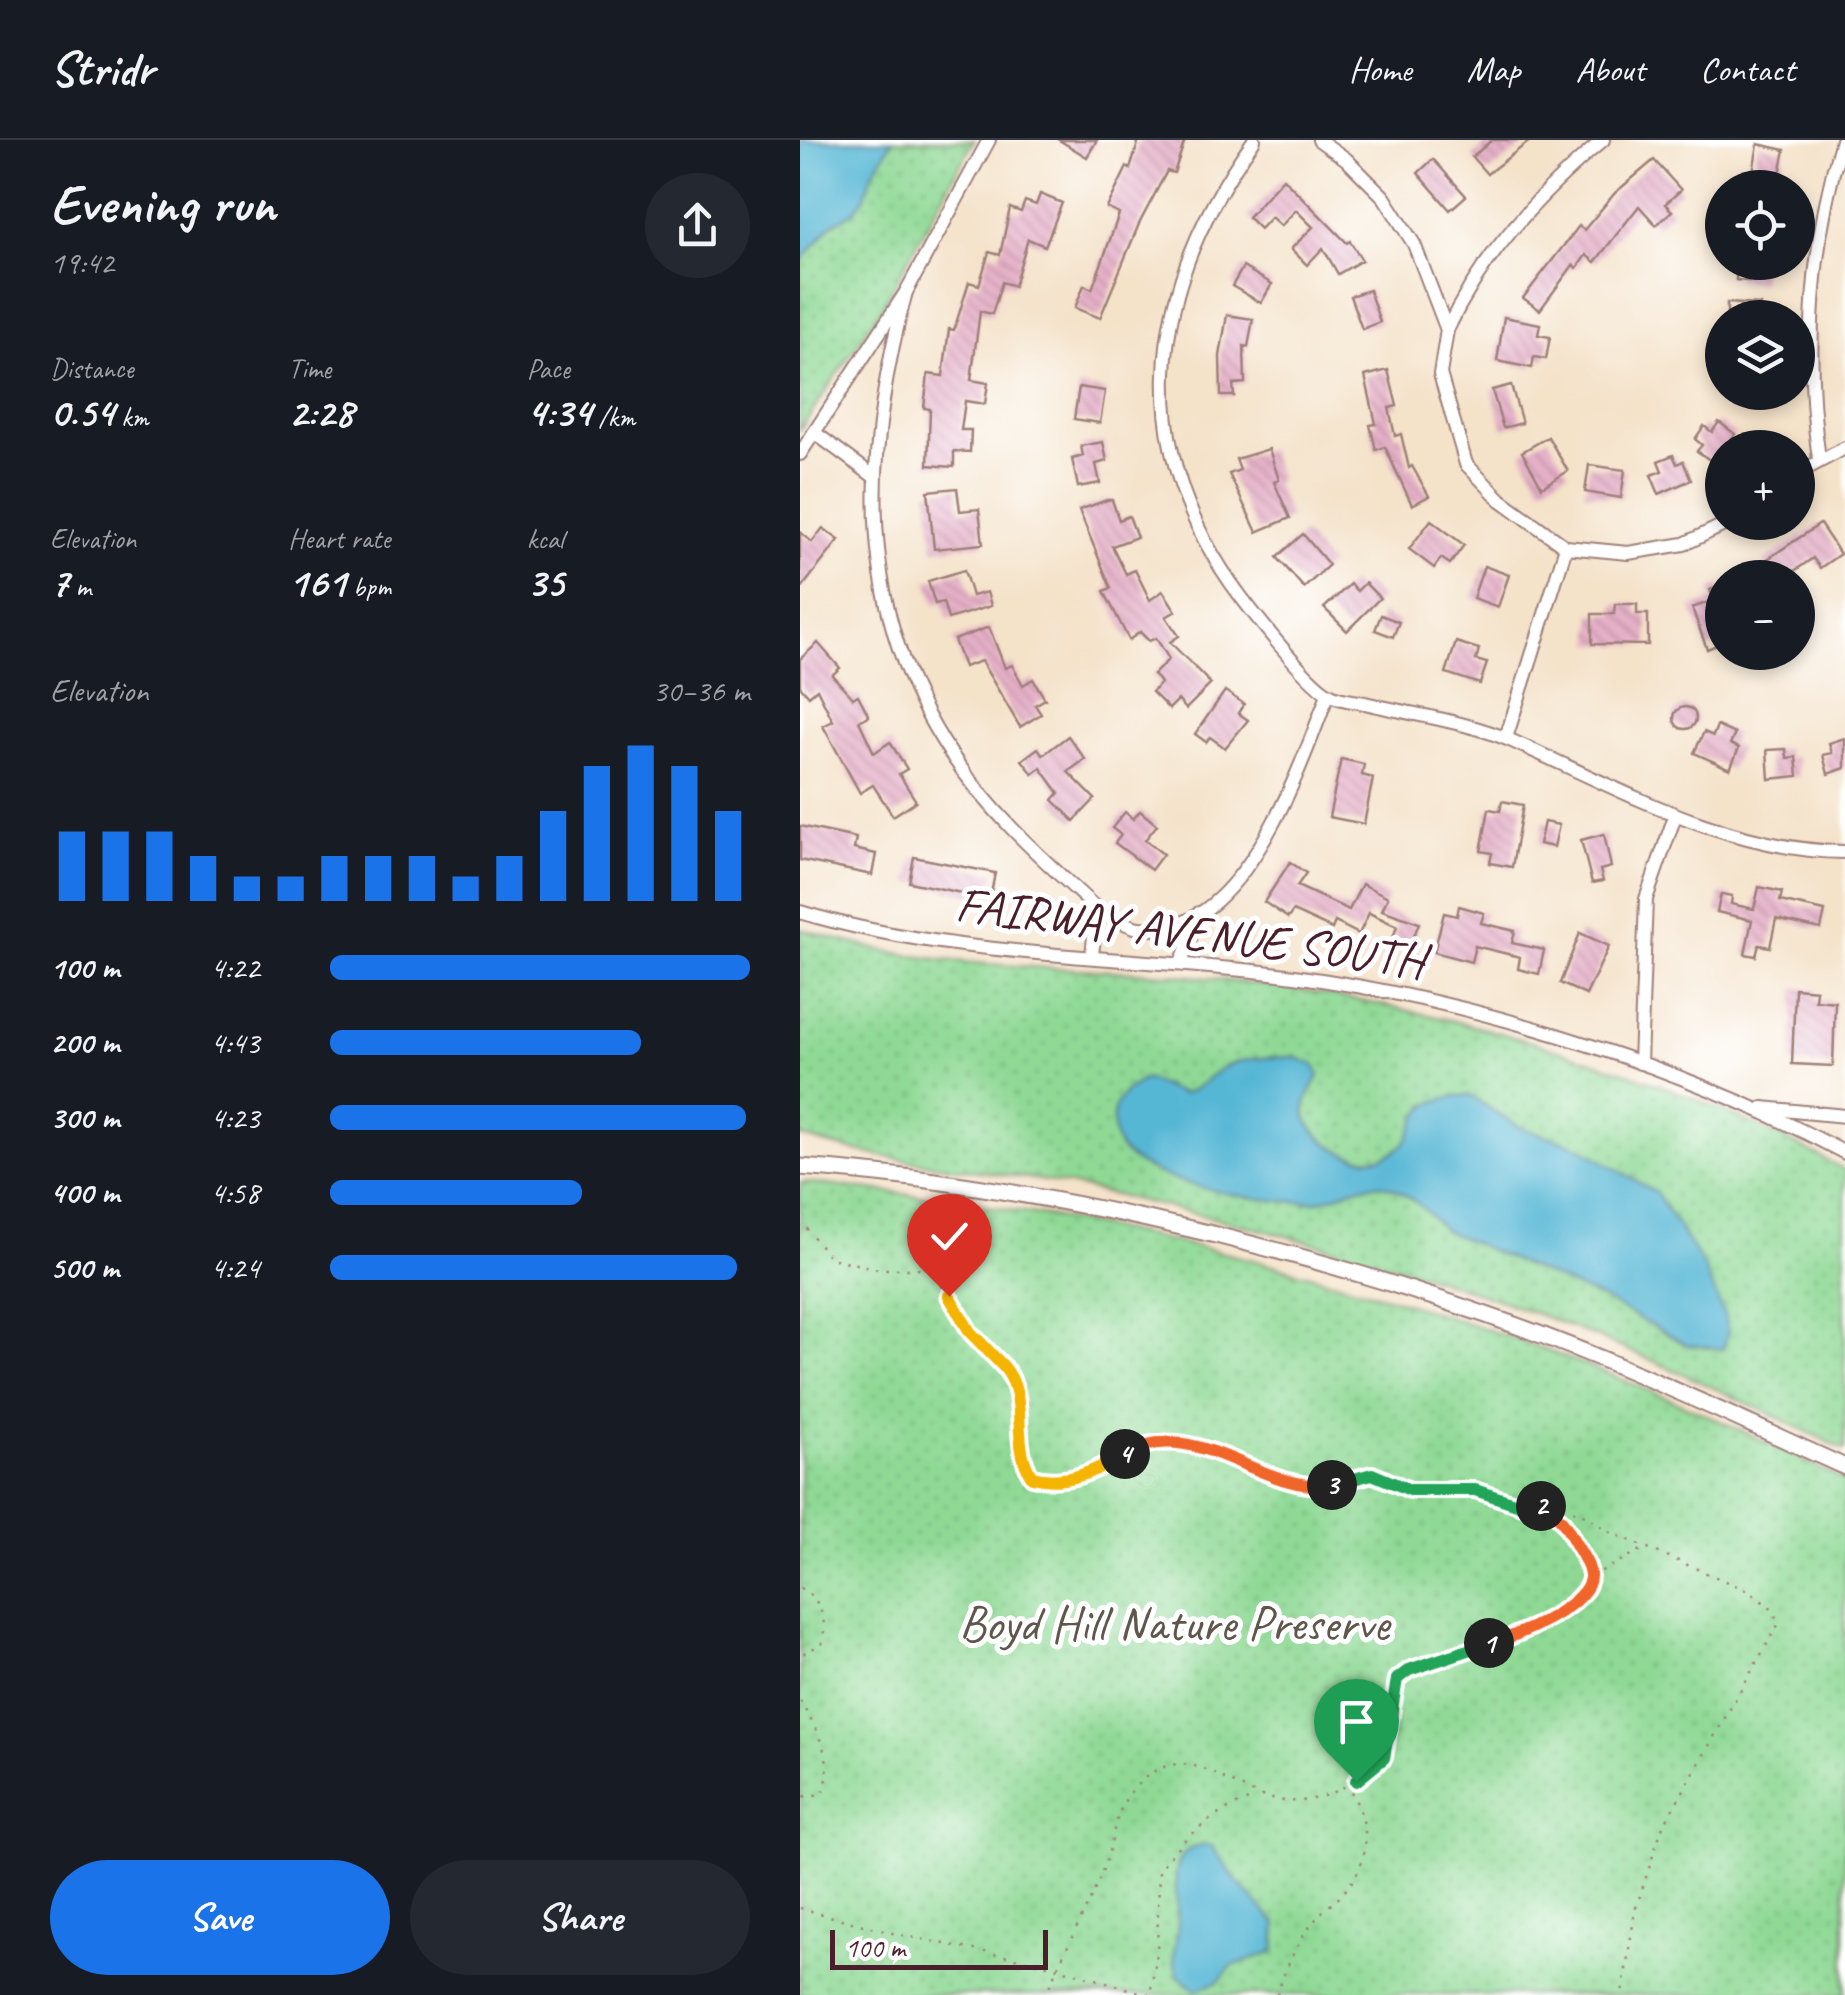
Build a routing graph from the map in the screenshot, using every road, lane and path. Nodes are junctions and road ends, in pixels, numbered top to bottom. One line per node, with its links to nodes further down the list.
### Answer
1 (989, 140): 6 (street)
2 (1254, 140): 16 (street)
3 (1320, 140): 7 (street)
4 (1603, 140): 7 (street)
5 (1842, 140): 11 (street)
6 (906, 292): 8 (street); 13 (street)
7 (1447, 330): 15 (street)
8 (815, 433): 10 (street); 13 (street)
9 (1845, 448): 11 (street)
10 (800, 454)
11 (1819, 459): 12 (street)
12 (1815, 462)
13 (872, 475): 20 (street)
14 (1705, 534): 15 (street)
15 (1566, 548): 17 (street)
16 (1328, 694): 17 (street); 22 (street)
17 (1506, 738): 18 (street)
18 (1675, 816): 19 (street); 25 (street)
19 (1845, 852)
20 (1097, 909): 22 (street); 23 (street)
21 (800, 912): 23 (street, FAIRWAY AVENUE SOUTH)
22 (1199, 913): 24 (street)
23 (1092, 955): 24 (street, FAIRWAY AVENUE SOUTH)
24 (1181, 964): 25 (street, FAIRWAY AVENUE SOUTH)
25 (1640, 1063): 26 (street, FAIRWAY AVENUE SOUTH)
26 (1750, 1106): 27 (street); 28 (street, FAIRWAY AVENUE SOUTH)
27 (1845, 1116)
28 (1845, 1152)
29 (800, 1167): 31 (street)
30 (800, 1220): 32 (path)
31 (1845, 1468)
32 (1552, 1510): 33 (path); 34 (path)
33 (1648, 1546): 34 (path); 46 (path)
34 (1591, 1577): 38 (path)
35 (800, 1588): 36 (path)
36 (800, 1656)
37 (800, 1700): 39 (path)
38 (1347, 1786): 40 (path); 45 (path)
39 (800, 1797)
40 (1256, 1797): 42 (path); 44 (path)
41 (800, 1908): 42 (path)
42 (1054, 1968): 43 (path); 44 (path)
43 (1046, 1995)
44 (1150, 1995)
45 (1278, 1995)
46 (1622, 1995)

